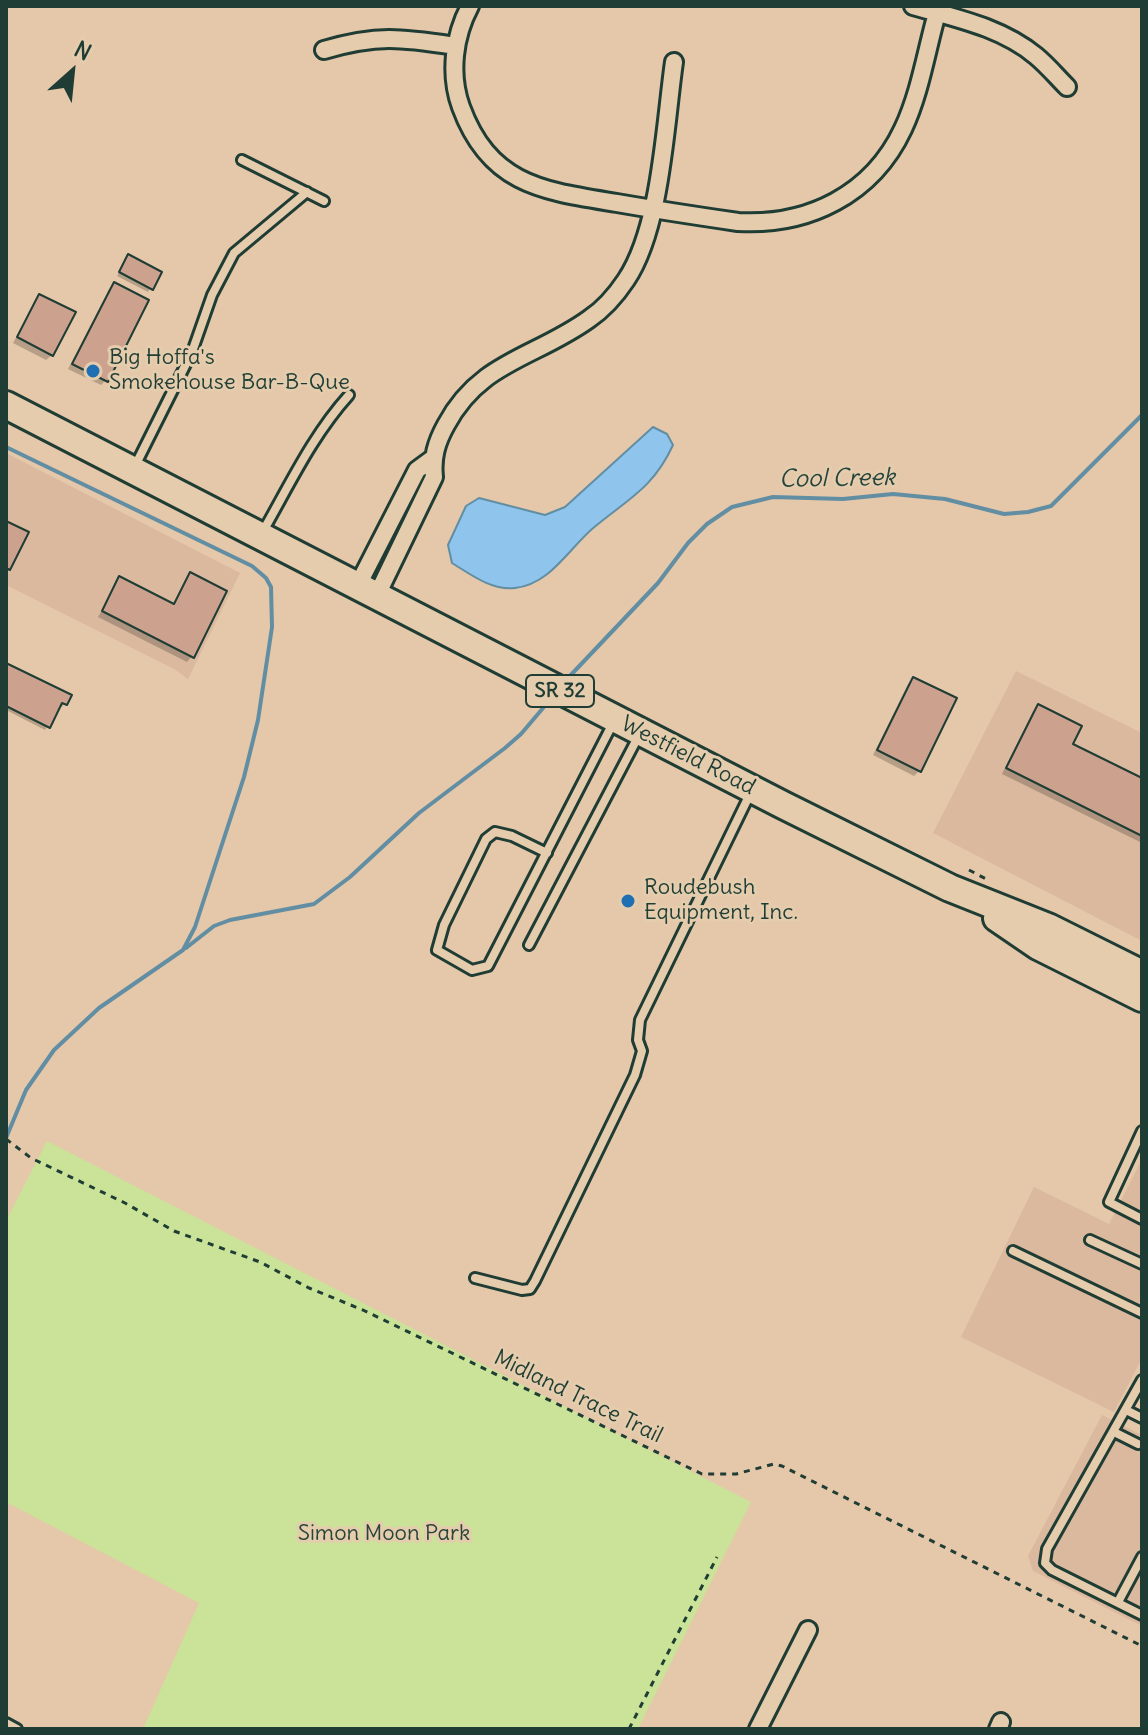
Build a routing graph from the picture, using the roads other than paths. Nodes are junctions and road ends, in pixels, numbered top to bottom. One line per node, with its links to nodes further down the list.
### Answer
1 (470, 6): 4 (street)
2 (913, 6): 3 (street)
3 (938, 9): 7 (street); 11 (street)
4 (456, 46): 5 (street); 11 (street)
5 (324, 50)
6 (674, 62): 11 (street)
7 (1067, 87)
8 (242, 160): 9 (lane)
9 (307, 192): 10 (lane); 14 (lane)
10 (324, 201)
11 (653, 209): 16 (street)
12 (349, 395): 15 (lane)
13 (6, 405): 14 (main road, SR 32)
14 (133, 470): 15 (main road, Westfield Road / SR 32)
15 (261, 536): 16 (main road, Westfield Road / SR 32)
16 (368, 590): 17 (main road, Westfield Road / SR 32)
17 (615, 719): 18 (main road, Westfield Road / SR 32); 20 (lane)
18 (641, 733): 19 (main road, Westfield Road / SR 32); 22 (lane)
19 (752, 789): 21 (main road, Westfield Road / SR 32); 30 (lane)
20 (547, 853): 20 (lane)
21 (950, 888): 23 (main road, Westfield Road / SR 32); 24 (main road, Westfield Road / SR 32)
22 (529, 945)
23 (1142, 974)
24 (1142, 998)
25 (1142, 1131): 26 (lane)
26 (1142, 1219)
27 (1090, 1240): 29 (lane)
28 (1013, 1251): 31 (lane)
29 (1142, 1264)
30 (475, 1278)
31 (1141, 1311)
32 (1142, 1380): 33 (lane)
33 (1126, 1410): 34 (lane); 35 (lane)
34 (1142, 1418)
35 (1114, 1432): 36 (lane); 38 (lane)
36 (1138, 1444)
37 (1142, 1557): 38 (lane)
38 (1118, 1602): 39 (lane)
39 (1142, 1615)
40 (808, 1630): 43 (street)
41 (6, 1723): 42 (lane)
42 (17, 1729)
43 (758, 1729)

